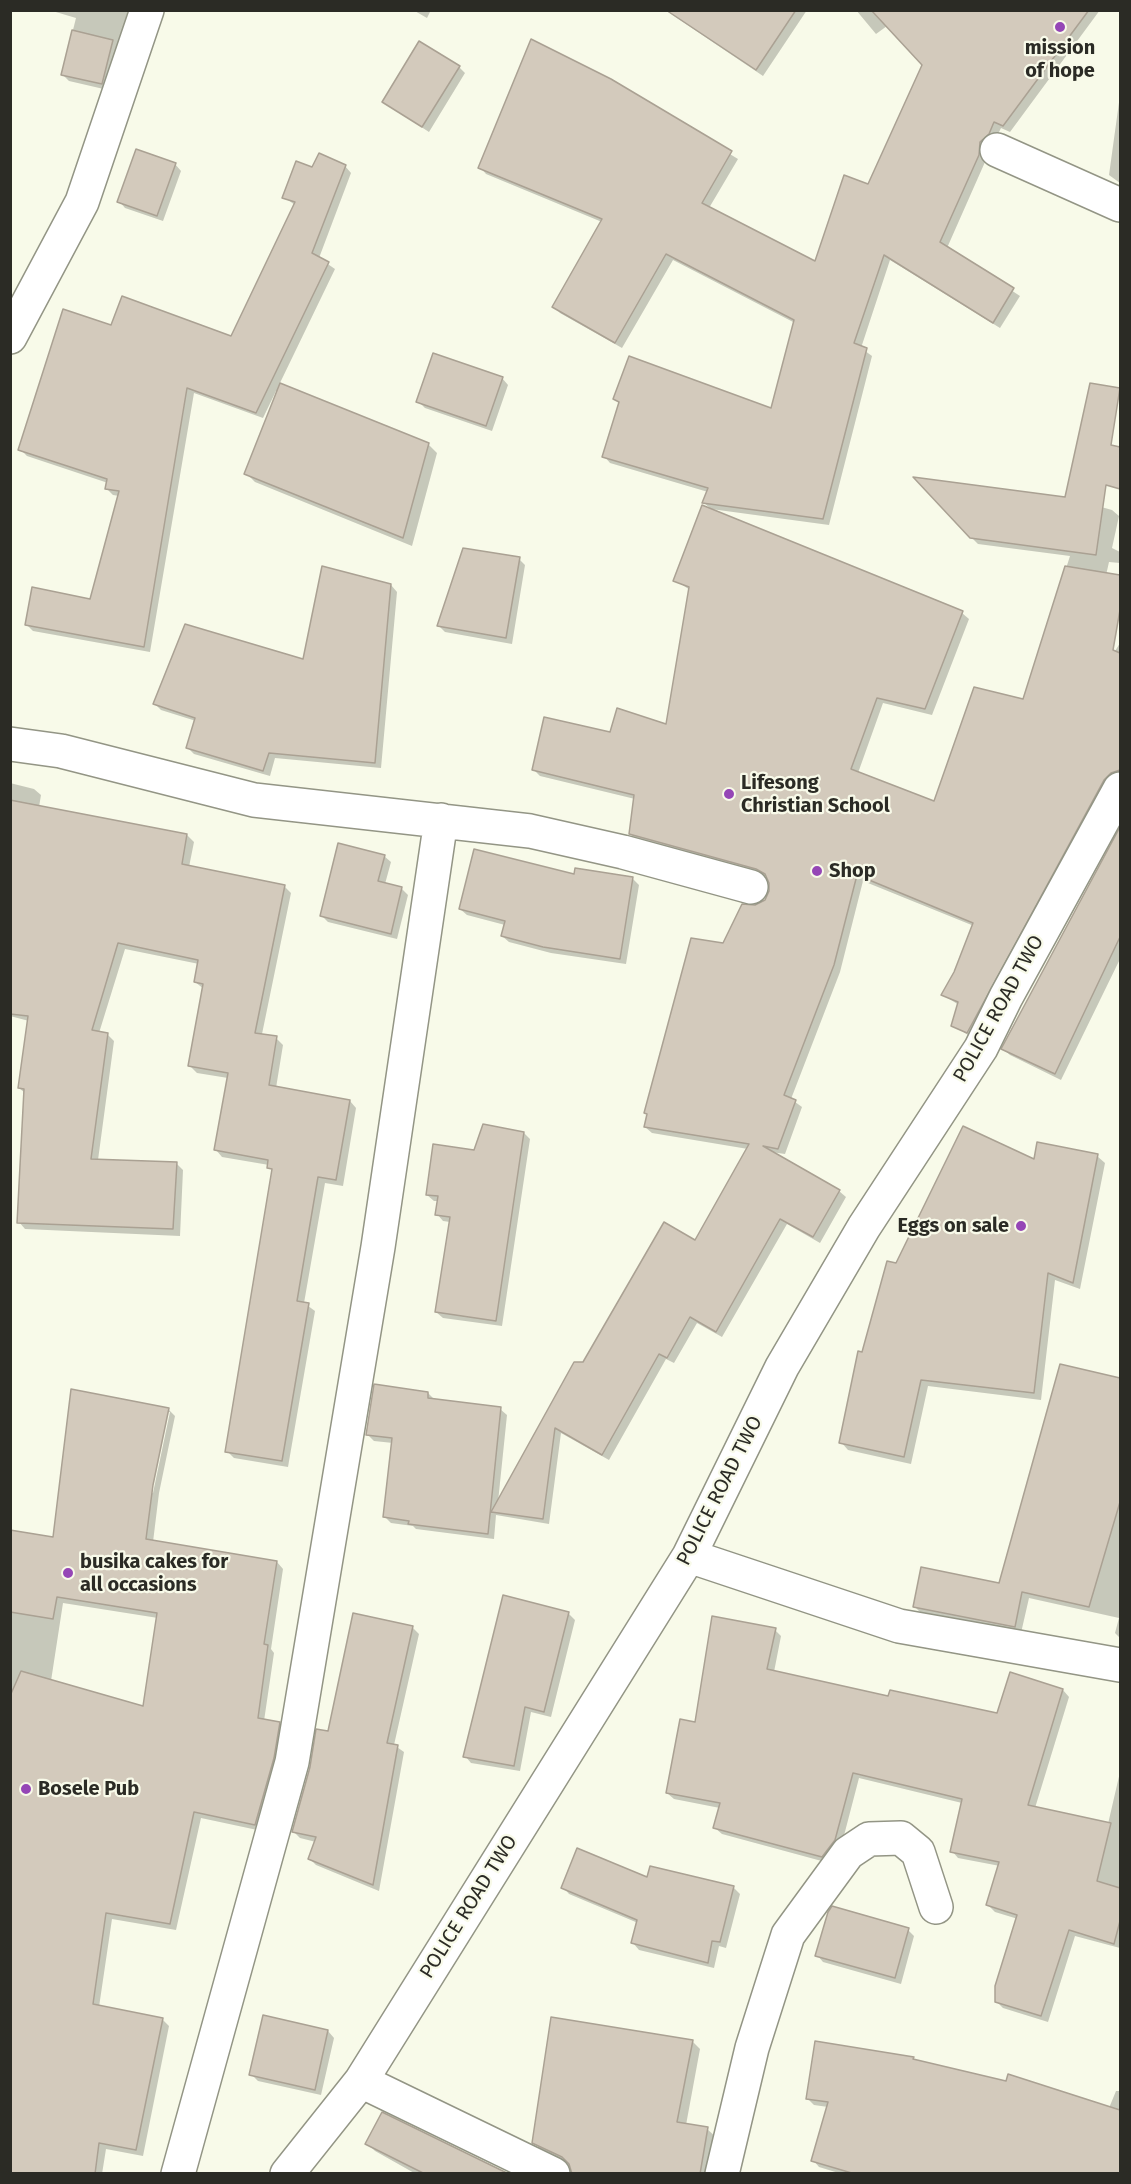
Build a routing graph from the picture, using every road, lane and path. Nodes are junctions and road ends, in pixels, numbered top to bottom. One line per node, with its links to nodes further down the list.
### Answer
1 (147, 10): 4 (street)
2 (997, 150): 3 (street)
3 (1120, 205)
4 (10, 337)
5 (10, 744): 7 (street)
6 (1120, 789): 9 (street, POLICE ROAD TWO)
7 (441, 820): 8 (street); 13 (street)
8 (751, 887)
9 (689, 1556): 10 (street); 12 (street, POLICE ROAD TWO)
10 (1120, 1665)
11 (936, 1907): 16 (street)
12 (360, 2081): 14 (street, POLICE ROAD TWO); 15 (street)
13 (177, 2174)
14 (287, 2174)
15 (553, 2174)
16 (722, 2174)

